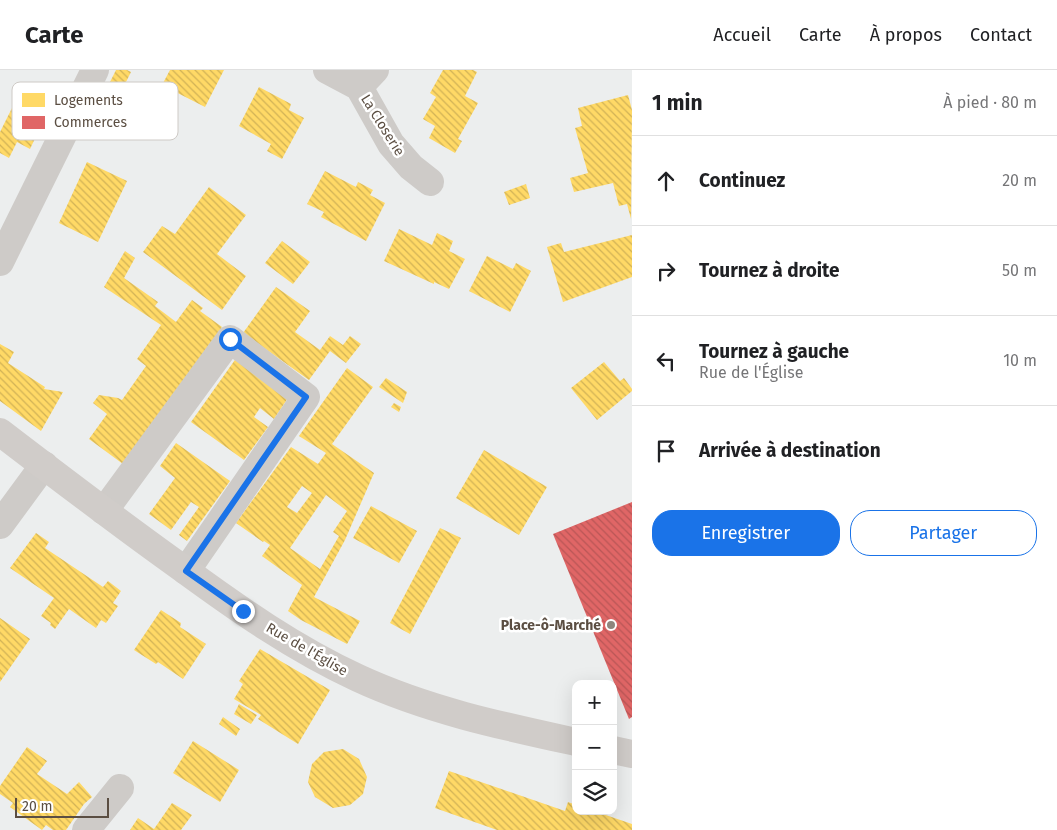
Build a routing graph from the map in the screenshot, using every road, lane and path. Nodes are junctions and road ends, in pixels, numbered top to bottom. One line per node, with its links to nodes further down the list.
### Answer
1 (95, 70): 4 (street)
2 (327, 70): 3 (street, La Closerie)
3 (367, 78): 6 (street, La Closerie)
4 (89, 82)
5 (60, 140): 7 (street)
6 (430, 182)
7 (0, 262)
8 (0, 432): 9 (street, Rue de l'Église)
9 (44, 465): 10 (street, Rue de l'Église); 11 (street)
10 (104, 511): 12 (street, Rue de l'Église); 12 (street)
11 (0, 525)
12 (186, 571): 13 (street, Rue de l'Église)
13 (572, 741)
14 (617, 751): 15 (street)
15 (632, 754)
16 (120, 788): 17 (street)
17 (86, 830)

